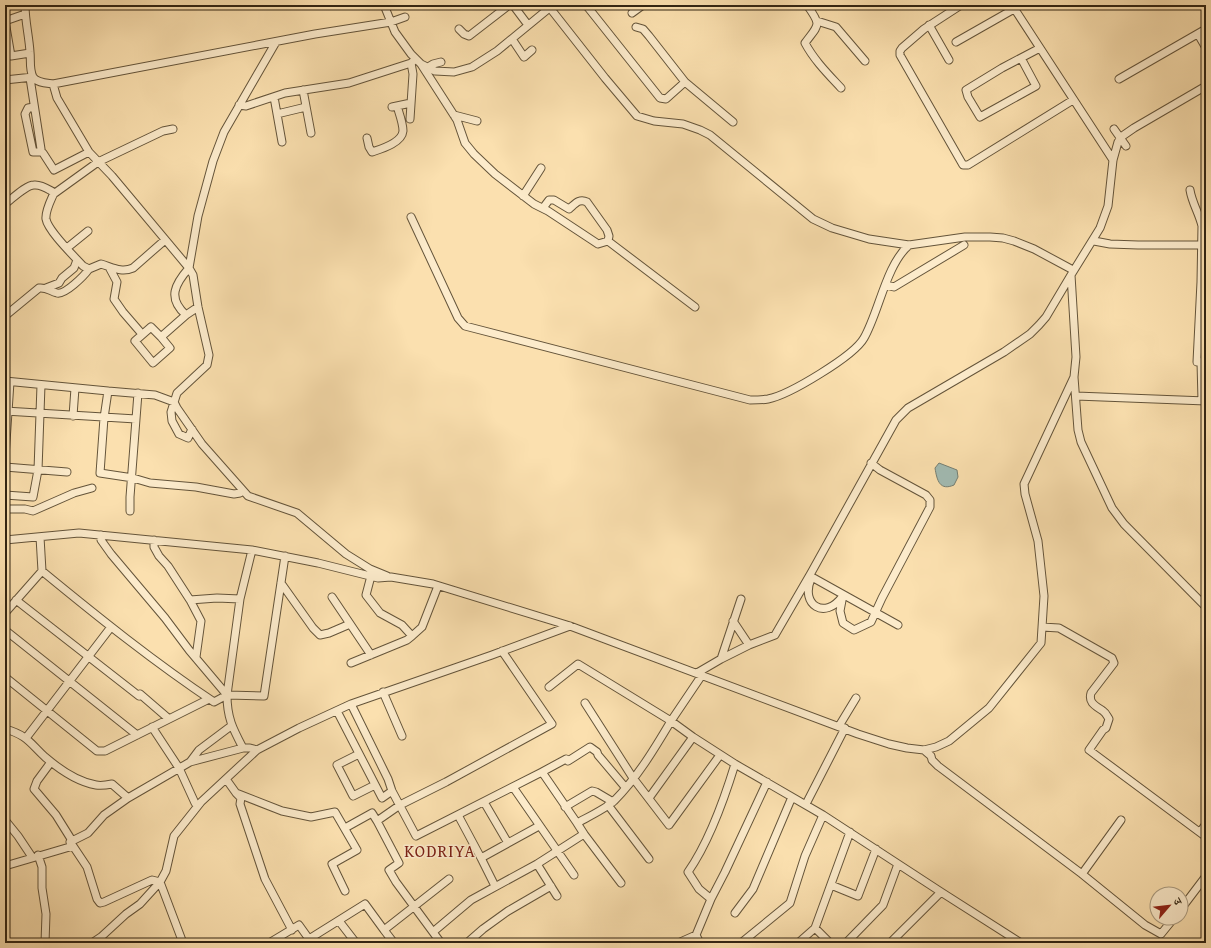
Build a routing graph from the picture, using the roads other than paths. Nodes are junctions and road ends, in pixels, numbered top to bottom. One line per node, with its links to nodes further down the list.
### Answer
1 (25, 5): 12 (street)
2 (384, 5): 15 (street)
3 (509, 5): 19 (street)
4 (514, 5): 16 (street)
5 (586, 5): 38 (street)
6 (643, 5): 11 (street)
7 (807, 5): 14 (street)
8 (961, 5): 17 (street)
9 (551, 6): 16 (street); 76 (street)
10 (1013, 7): 24 (street); 25 (street)
11 (632, 13)
12 (25, 14): 28 (street); 28 (street)
13 (405, 17): 15 (street)
14 (817, 21): 32 (street); 41 (street)
15 (390, 22): 23 (street); 31 (street)
16 (528, 25): 22 (street)
17 (929, 25): 30 (street); 44 (street)
18 (636, 27): 38 (street)
19 (459, 29)
20 (1206, 29): 21 (street)
21 (1198, 34): 26 (street); 36 (street)
22 (512, 39): 27 (street); 34 (street)
23 (276, 42): 39 (street); 46 (street)
24 (956, 42)
25 (1040, 48): 29 (street); 44 (street)
26 (1206, 48)
27 (532, 50)
28 (30, 53): 35 (street)
29 (1021, 58): 29 (street)
30 (949, 60)
31 (413, 61): 34 (street); 42 (street); 45 (street)
32 (865, 61)
33 (441, 62): 34 (street)
34 (424, 66): 50 (street)
35 (32, 78): 37 (street); 39 (street); 47 (street)
36 (1119, 79)
37 (5, 80)
38 (685, 82): 53 (street)
39 (54, 84): 61 (street)
40 (1206, 86): 58 (street)
41 (841, 88)
42 (303, 90): 43 (street); 48 (street)
43 (274, 97): 46 (street); 49 (street)
44 (1073, 100): 63 (street)
45 (411, 103): 51 (street); 57 (street)
46 (239, 105): 82 (street)
47 (34, 107): 47 (street)
48 (306, 107): 49 (street); 56 (street)
49 (277, 114): 59 (street)
50 (454, 116): 52 (street); 68 (street)
51 (410, 119)
52 (477, 121)
53 (733, 122)
54 (173, 129): 64 (street)
55 (1114, 129): 58 (street)
56 (310, 133)
57 (367, 138)
58 (1121, 138): 60 (street); 63 (street)
59 (282, 142)
60 (1126, 146)
61 (89, 152): 62 (street); 64 (street)
62 (43, 153)
63 (1113, 160): 74 (street)
64 (98, 162): 67 (street); 73 (street)
65 (541, 168): 68 (street)
66 (1190, 190): 78 (street)
67 (54, 192): 69 (street); 79 (street)
68 (523, 196): 70 (street)
69 (5, 204)
70 (543, 208): 75 (street); 75 (street)
71 (411, 217): 85 (street)
72 (88, 231): 79 (street)
73 (165, 240): 81 (street); 82 (street)
74 (1094, 240): 78 (street); 84 (street)
75 (608, 241): 88 (street)
76 (909, 245): 84 (street); 85 (street)
77 (964, 245): 85 (street)
78 (1204, 245): 100 (street)
79 (66, 248): 80 (street)
80 (77, 260): 83 (street); 86 (street)
81 (109, 267): 83 (street); 91 (street)
82 (189, 268): 87 (street); 89 (street)
83 (89, 269): 86 (street)
84 (1072, 273): 93 (street); 109 (street)
85 (886, 286)
86 (46, 288): 90 (street)
87 (198, 307): 89 (street); 101 (street)
88 (695, 307)
89 (186, 315): 92 (street)
90 (5, 316)
91 (142, 334): 92 (street); 92 (street)
92 (161, 337)
93 (1074, 377): 99 (street); 145 (street)
94 (7, 382): 95 (street); 102 (street)
95 (42, 385): 96 (street); 103 (street)
96 (76, 388): 97 (street); 104 (street)
97 (108, 391): 98 (street); 105 (street)
98 (138, 393): 101 (street); 106 (street)
99 (1076, 396): 100 (street); 137 (street)
100 (1204, 401)
101 (174, 402): 107 (street); 107 (street)
102 (7, 411): 103 (street); 108 (street)
103 (41, 414): 104 (street); 111 (street)
104 (73, 416): 105 (street)
105 (104, 418): 106 (street); 113 (street)
106 (136, 419): 113 (street)
107 (194, 432): 128 (street)
108 (5, 457)
109 (872, 463): 127 (street); 138 (street)
110 (5, 467): 111 (street)
111 (38, 470): 112 (street); 116 (street)
112 (67, 472)
113 (132, 478): 115 (street); 118 (street)
114 (92, 488): 117 (street)
115 (240, 493)
116 (5, 496)
117 (5, 509)
118 (130, 511)
119 (101, 535): 120 (street); 122 (street); 152 (street)
120 (40, 537): 121 (street); 125 (street)
121 (5, 540)
122 (154, 540): 123 (street); 136 (street)
123 (252, 550): 124 (street); 133 (street)
124 (285, 556): 126 (street); 129 (street)
125 (42, 571): 135 (street); 144 (street)
126 (371, 576): 128 (street); 147 (street)
127 (811, 576): 131 (street); 131 (street); 148 (street)
128 (391, 577): 130 (street)
129 (281, 583): 141 (street); 160 (street)
130 (438, 586): 143 (street); 147 (street)
131 (843, 595): 138 (street); 138 (street)
132 (332, 597): 141 (street)
133 (240, 599): 136 (street); 160 (street)
134 (741, 599): 140 (street)
135 (16, 600): 139 (street); 151 (street)
136 (190, 600): 152 (street)
137 (1206, 607)
138 (874, 612): 142 (street)
139 (5, 613)
140 (733, 621): 148 (street); 153 (street)
141 (350, 624): 150 (street)
142 (898, 625)
143 (570, 626): 149 (street); 155 (street)
144 (111, 627): 151 (street); 161 (street)
145 (1042, 627): 179 (street); 214 (street)
146 (5, 630): 157 (street)
147 (412, 636): 150 (street)
148 (749, 645): 153 (street)
149 (502, 651): 159 (street); 202 (street)
150 (371, 655): 154 (street)
151 (88, 657): 157 (street); 167 (street)
152 (196, 657): 160 (street)
153 (721, 659): 155 (street)
154 (351, 663)
155 (699, 674): 168 (street); 171 (street)
156 (5, 677): 166 (street)
157 (70, 681): 166 (street); 173 (street)
158 (549, 688): 168 (street)
159 (383, 692): 163 (street); 174 (street)
160 (227, 695): 161 (street); 169 (street)
161 (209, 698): 167 (street)
162 (856, 698): 171 (street)
163 (351, 704): 165 (street); 193 (street)
164 (585, 704): 187 (street)
165 (336, 710): 178 (street); 180 (street)
166 (47, 712): 173 (street); 176 (street)
167 (169, 719): 170 (street)
168 (671, 721): 175 (street); 187 (street)
169 (232, 726): 177 (street); 183 (street)
170 (152, 727): 173 (street); 185 (street)
171 (842, 727): 179 (street); 201 (street)
172 (5, 729): 176 (street)
173 (137, 735)
174 (402, 736)
175 (693, 737): 181 (street); 197 (street)
176 (26, 738): 182 (street)
177 (243, 748): 178 (street); 183 (street)
178 (257, 750): 188 (street)
179 (924, 750): 227 (street)
180 (359, 754): 190 (street); 190 (street)
181 (720, 755): 184 (street); 197 (street)
182 (51, 762): 196 (street); 218 (street)
183 (190, 762): 185 (street)
184 (735, 764): 189 (street); 240 (street)
185 (179, 768): 196 (street); 199 (street)
186 (542, 772): 191 (street); 192 (street); 203 (street)
187 (633, 778): 192 (street); 197 (street)
188 (226, 779): 194 (street); 231 (street)
189 (767, 782): 195 (street); 240 (street)
190 (374, 785): 193 (street)
191 (513, 787): 198 (street); 211 (street)
192 (625, 787): 200 (street)
193 (392, 791): 202 (street)
194 (236, 793): 212 (street); 246 (street)
195 (792, 797): 201 (street); 242 (street)
196 (128, 798): 218 (street)
197 (649, 798)
198 (484, 802): 204 (street); 217 (street)
199 (195, 803)
200 (610, 803): 203 (street); 209 (street); 223 (street)
201 (806, 804): 205 (street)
202 (400, 805): 204 (street); 208 (street)
203 (565, 807): 209 (street)
204 (458, 815): 222 (street)
205 (823, 815): 213 (street); 261 (street)
206 (5, 820): 221 (street)
207 (1121, 820): 227 (street)
208 (377, 821): 212 (street); 241 (street)
209 (577, 823): 215 (street)
210 (1206, 824): 214 (street)
211 (539, 826): 217 (street); 220 (street)
212 (344, 828): 236 (street)
213 (850, 832): 219 (street); 233 (street)
214 (1200, 832): 216 (street)
215 (584, 834): 220 (street); 232 (street)
216 (1206, 837)
217 (508, 843): 222 (street)
218 (72, 844): 221 (street); 231 (street)
219 (876, 849): 225 (street); 233 (street)
220 (558, 852): 224 (street); 228 (street)
221 (35, 856): 226 (street); 251 (street)
222 (481, 858): 234 (street)
223 (649, 859)
224 (537, 864): 234 (street); 235 (street)
225 (898, 864): 237 (street); 264 (street)
226 (5, 866)
227 (1082, 874): 244 (street)
228 (574, 875)
229 (1206, 876): 239 (street)
230 (449, 879): 241 (street)
231 (160, 882): 252 (street); 253 (street)
232 (621, 883)
233 (831, 885): 245 (street)
234 (495, 886): 248 (street)
235 (551, 886): 238 (street); 258 (street)
236 (345, 891)
237 (941, 892): 265 (street); 266 (street)
238 (557, 896)
239 (1189, 898)
240 (711, 900): 249 (street)
241 (414, 907): 247 (street); 248 (street)
242 (735, 913)
243 (339, 921): 247 (street); 250 (street); 255 (street)
244 (1167, 926)
245 (815, 928): 262 (street); 263 (street)
246 (292, 930): 250 (street); 254 (street)
247 (384, 930): 256 (street)
248 (433, 932): 257 (street)
249 (696, 935): 259 (street); 260 (street)
250 (311, 941)
251 (45, 943)
252 (92, 943)
253 (183, 943)
254 (269, 943)
255 (356, 943)
256 (394, 943)
257 (441, 943)
258 (467, 943)
259 (678, 943)
260 (700, 943)
261 (741, 943)
262 (798, 943)
263 (830, 943)
264 (846, 943)
265 (890, 943)
266 (1021, 943)

